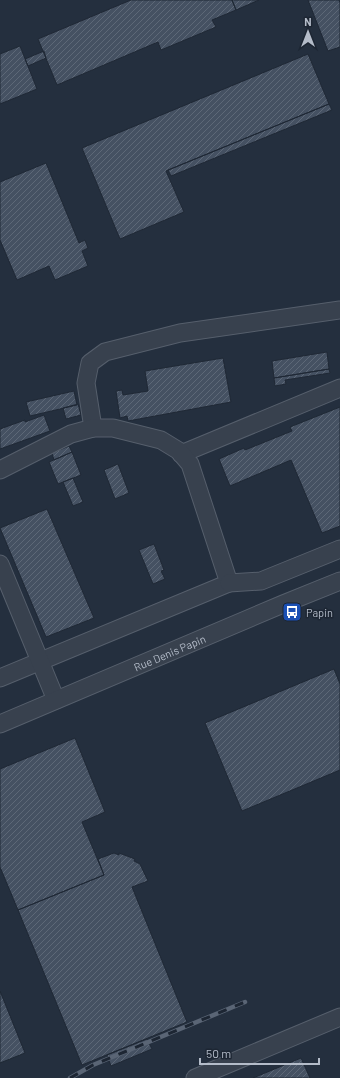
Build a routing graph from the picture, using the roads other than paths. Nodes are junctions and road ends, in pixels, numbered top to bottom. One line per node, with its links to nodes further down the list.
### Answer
1 (340, 310): 3 (street)
2 (340, 388): 4 (street)
3 (93, 428): 4 (street); 5 (street)
4 (181, 454): 9 (street)
5 (0, 470)
6 (340, 549): 9 (street)
7 (0, 564): 10 (street)
8 (340, 581): 12 (street, Rue Denis Papin)
9 (229, 582): 10 (street)
10 (40, 660): 11 (street); 12 (street)
11 (0, 678)
12 (56, 700): 13 (street, Rue Denis Papin)
13 (0, 724)
14 (340, 1018): 15 (street)
15 (195, 1078)

